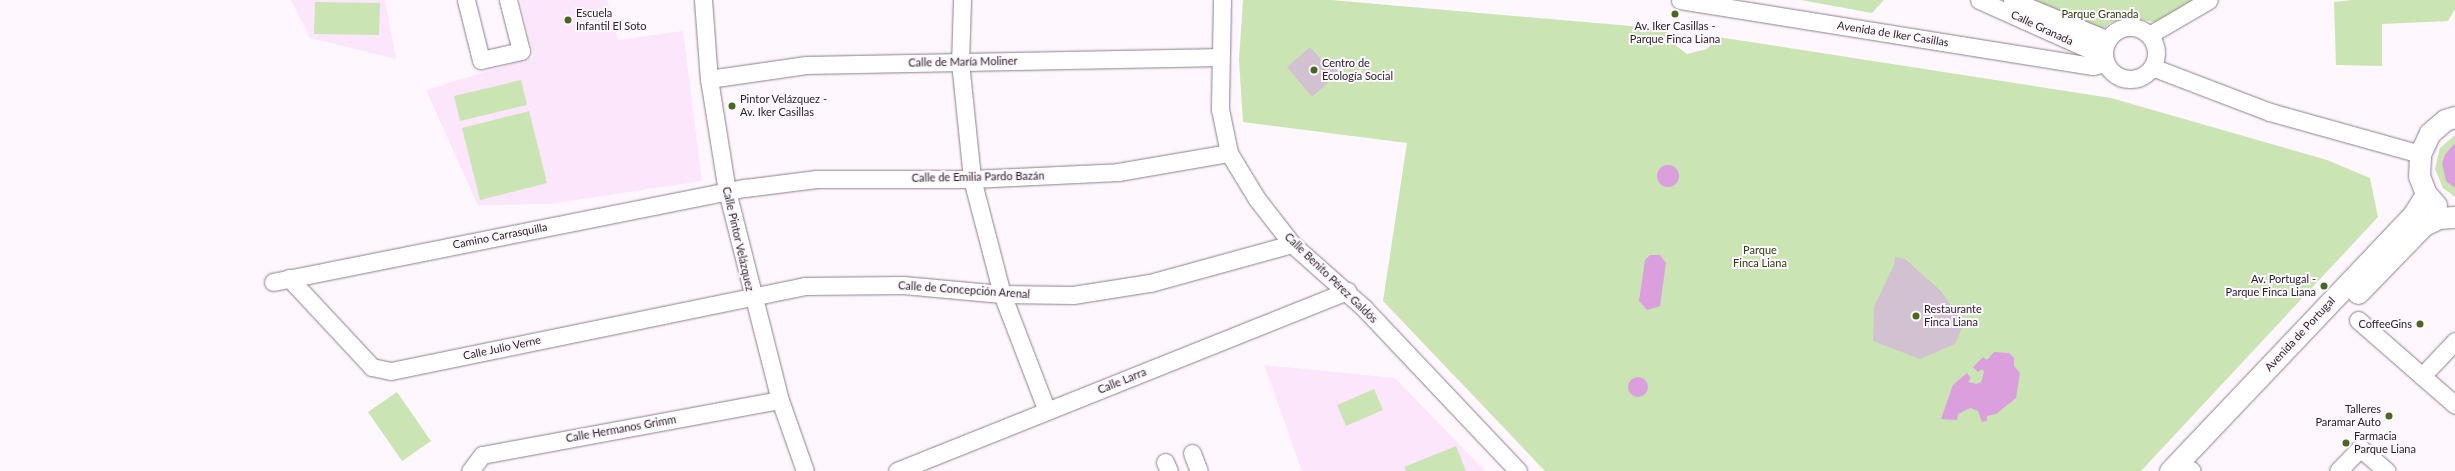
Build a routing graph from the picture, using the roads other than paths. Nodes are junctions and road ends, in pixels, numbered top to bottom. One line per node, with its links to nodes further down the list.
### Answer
1 (466, 0): 2 (street)
2 (508, 0)
3 (703, 0): 16 (street, Calle Pintor Velázquez)
4 (962, 0): 14 (street)
5 (1222, 0): 12 (street, Calle Benito Pérez Galdós)
6 (1680, 0): 13 (street, Avenida de Iker Casillas)
7 (1979, 0): 13 (street, Calle Granada)
8 (2012, 0): 11 (street, Calle Granada)
9 (2209, 0): 10 (street)
10 (2149, 35): 11 (street); 15 (street)
11 (2108, 40): 13 (street)
12 (1219, 57): 14 (street, Calle de María Moliner); 18 (street, Calle Benito Pérez Galdós)
13 (2105, 59): 15 (street)
14 (960, 62): 16 (street, Calle de María Moliner); 20 (street)
15 (2152, 67): 19 (street)
16 (709, 79): 21 (street, Calle Pintor Velázquez)
17 (2455, 117): 19 (main road)
18 (1229, 153): 20 (street, Calle de Emilia Pardo Bazán); 24 (street, Calle Benito Pérez Galdós)
19 (2420, 154): 22 (main road)
20 (972, 179): 21 (street, Calle de Emilia Pardo Bazán); 27 (street)
21 (727, 191): 25 (street, Camino Carrasquilla); 28 (street, Calle Pintor Velázquez)
22 (2426, 194): 23 (main road); 41 (main road, Avenida de Portugal)
23 (2455, 216): 42 (main road, Avenida de Portugal)
24 (1292, 244): 26 (street, Calle Benito Pérez Galdós); 27 (street, Calle de Concepción Arenal)
25 (281, 280): 28 (street, Calle Julio Verne)
26 (1347, 291): 34 (street, Calle Larra); 40 (street, Calle Benito Pérez Galdós)
27 (1002, 294): 28 (street, Calle de Concepción Arenal); 34 (street)
28 (752, 297): 32 (street, Calle Pintor Velázquez)
29 (2358, 320): 31 (street)
30 (2455, 341): 31 (street)
31 (2422, 376): 33 (street)
32 (780, 400): 36 (street, Calle Hermanos Grimm); 37 (street, Calle Pintor Velázquez)
33 (2455, 405)
34 (1046, 411): 38 (street, Calle Larra)
35 (1192, 453): 39 (street)
36 (470, 471)
37 (805, 471)
38 (897, 471)
39 (1199, 471)
40 (1518, 471)
41 (2170, 471)
42 (2191, 471)
43 (2338, 471): 44 (street)
44 (2386, 471)

